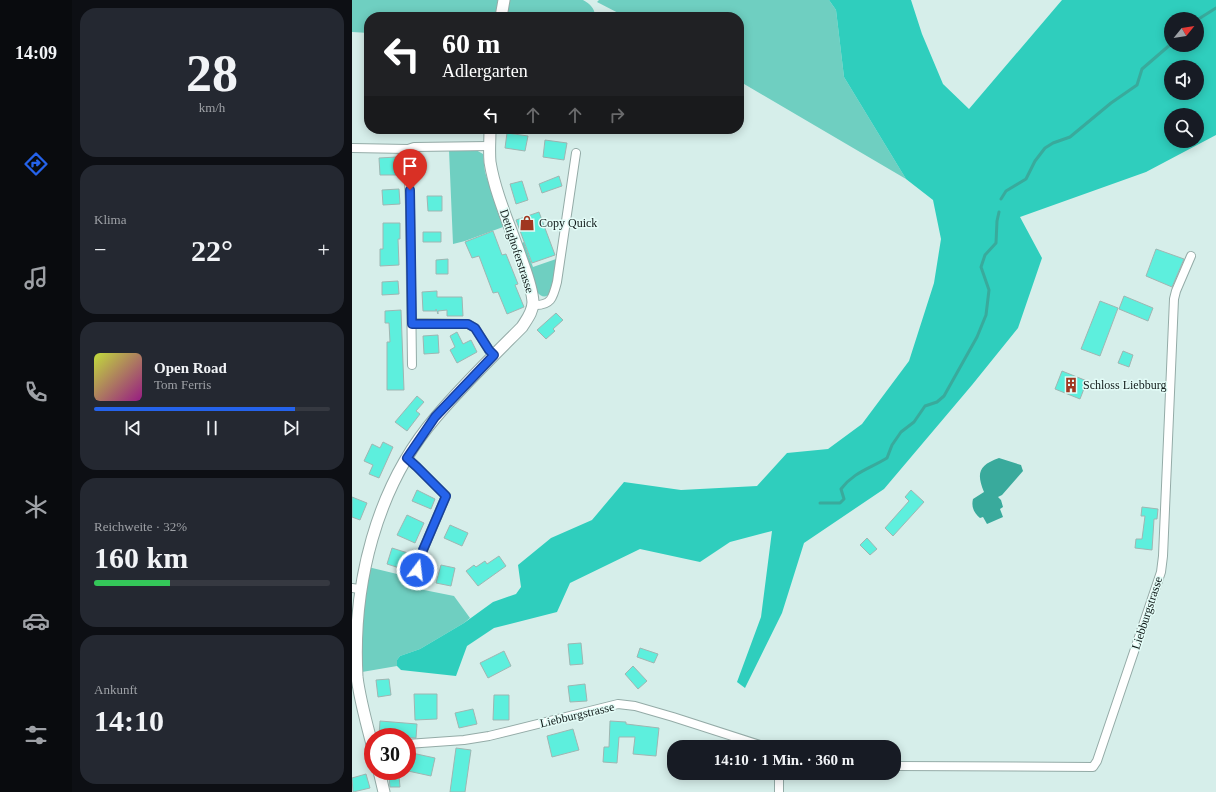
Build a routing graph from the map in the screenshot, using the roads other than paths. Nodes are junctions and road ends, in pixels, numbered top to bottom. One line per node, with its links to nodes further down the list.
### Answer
1 (504, 0): 2 (street)
2 (502, 12)
3 (490, 134): 4 (street, Dettighoferstrasse)
4 (489, 146): 6 (street); 9 (street, Dettighoferstrasse)
5 (352, 148): 6 (street)
6 (408, 148): 10 (street)
7 (576, 152): 9 (street)
8 (1191, 256): 19 (street, Liebburgstrasse)
9 (533, 304): 11 (street, Dettighoferstrasse)
10 (412, 324): 11 (street); 12 (street)
11 (494, 355): 13 (street, Dettighoferstrasse)
12 (412, 365)
13 (409, 453): 14 (street); 15 (street, Dettighoferstrasse)
14 (415, 577)
15 (356, 588): 16 (street, Dettighoferstrasse)
16 (368, 728)
17 (744, 740): 18 (street, Liebburgstrasse)
18 (416, 743)
19 (901, 766)
20 (381, 780): 22 (street)
21 (779, 780): 23 (street)
22 (384, 792)
23 (779, 792)

